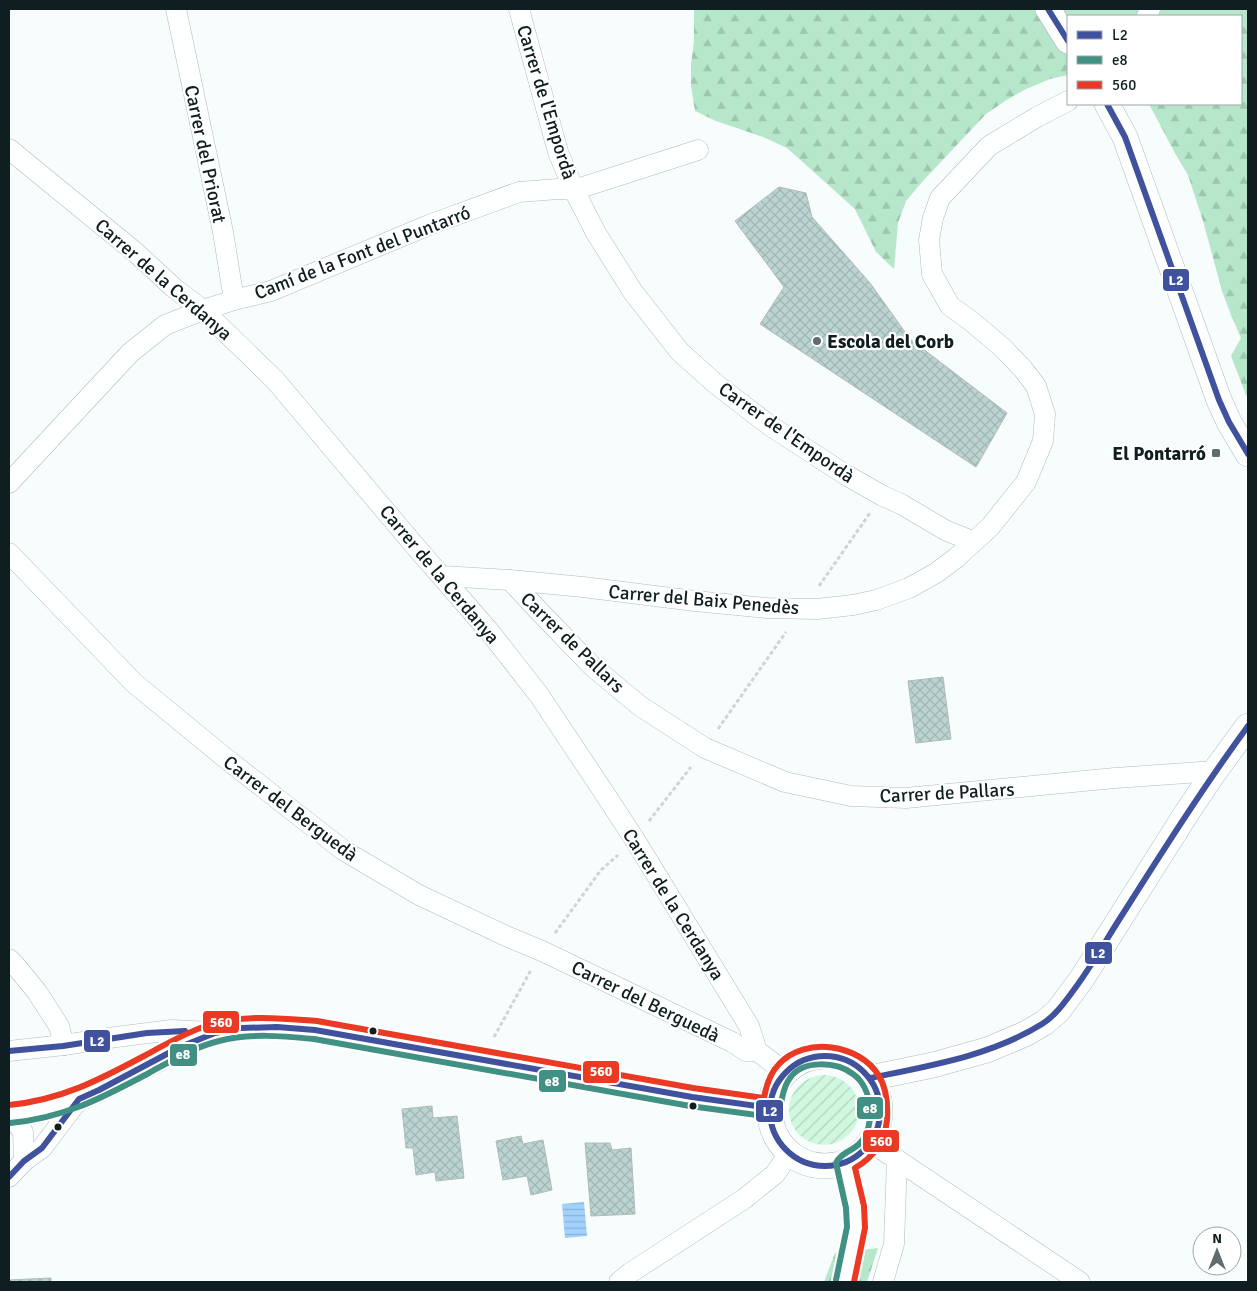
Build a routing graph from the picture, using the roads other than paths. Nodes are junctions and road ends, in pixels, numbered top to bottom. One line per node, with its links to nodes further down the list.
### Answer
1 (176, 9): 10 (street, Carrer del Priorat)
2 (519, 9): 9 (street, Carrer de l'Empordà)
3 (1048, 9): 4 (street)
4 (1067, 40)
5 (1067, 101): 14 (street, Carrer del Baix Penedès)
6 (1108, 105): 12 (street)
7 (9, 149): 11 (street, Carrer de la Cerdanya)
8 (698, 150): 9 (street, Camí de la Font del Puntarró)
9 (574, 190): 10 (street, Camí de la Font del Puntarró); 14 (street, Carrer de l'Empordà)
10 (234, 300): 11 (street, Camí de la Font del Puntarró)
11 (203, 310): 13 (street, Camí de la Font del Puntarró); 16 (street, Carrer de la Cerdanya)
12 (1248, 454)
13 (9, 483)
14 (974, 542): 17 (street, Carrer del Baix Penedès)
15 (9, 553): 23 (street, Carrer del Berguedà)
16 (442, 576): 17 (street, Carrer del Baix Penedès); 21 (street, Carrer de la Cerdanya)
17 (510, 580): 19 (street, Carrer de Pallars)
18 (1248, 726): 19 (street)
19 (1215, 771): 28 (street)
20 (9, 959): 24 (street)
21 (749, 1026): 23 (street, Carrer del Berguedà); 26 (street, Carrer de la Cerdanya)
22 (215, 1033): 24 (street); 29 (street); 30 (street)
23 (732, 1042): 26 (street, Carrer del Berguedà)
24 (64, 1045): 25 (street)
25 (9, 1051)
26 (757, 1051): 27 (street)
27 (784, 1071): 28 (street); 30 (street)
28 (870, 1078): 32 (street)
29 (79, 1099): 31 (street); 35 (street)
30 (771, 1108): 33 (street)
31 (10, 1114): 35 (street)
32 (872, 1143): 34 (street); 36 (street)
33 (790, 1152): 36 (street); 38 (street)
34 (897, 1160): 40 (street); 41 (street)
35 (24, 1161): 37 (street)
36 (845, 1164): 39 (street)
37 (9, 1177)
38 (619, 1282)
39 (845, 1282)
40 (883, 1282)
41 (1080, 1282)

